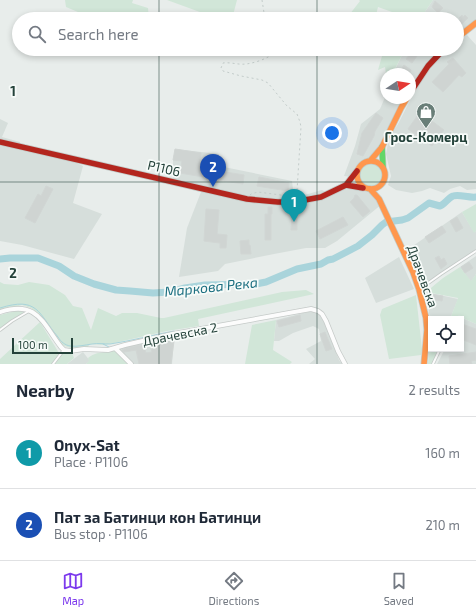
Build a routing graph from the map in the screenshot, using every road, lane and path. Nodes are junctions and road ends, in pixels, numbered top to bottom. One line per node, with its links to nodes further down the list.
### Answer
1 (262, 0): 2 (path)
2 (264, 12)
3 (476, 23): 4 (main road)
4 (464, 32)
5 (270, 56): 17 (path)
6 (437, 56): 7 (main road)
7 (416, 84)
8 (404, 104): 10 (main road)
9 (0, 142): 17 (main road, P1106)
10 (382, 147): 11 (main road); 12 (main road)
11 (370, 161): 12 (main road); 13 (main road)
12 (383, 167): 15 (main road)
13 (358, 171): 14 (main road); 16 (main road)
14 (346, 185): 16 (main road); 17 (main road, P1106)
15 (380, 186): 16 (main road); 18 (main road, Драчевска)
16 (368, 188): 18 (main road, Драчевска)
17 (248, 199)
18 (379, 199): 20 (main road, Драчевска)
19 (476, 251): 20 (lane)
20 (419, 289): 30 (main road, Драчевска)
21 (30, 311): 22 (street); 23 (lane); 25 (street)
22 (0, 312)
23 (0, 330)
24 (115, 348): 25 (street, Драчевска 2); 28 (street); 29 (street, Драчевска 2)
25 (64, 350): 27 (lane)
26 (439, 352): 31 (lane)
27 (53, 364)
28 (131, 364)
29 (344, 364)
30 (424, 364)
31 (433, 364)

